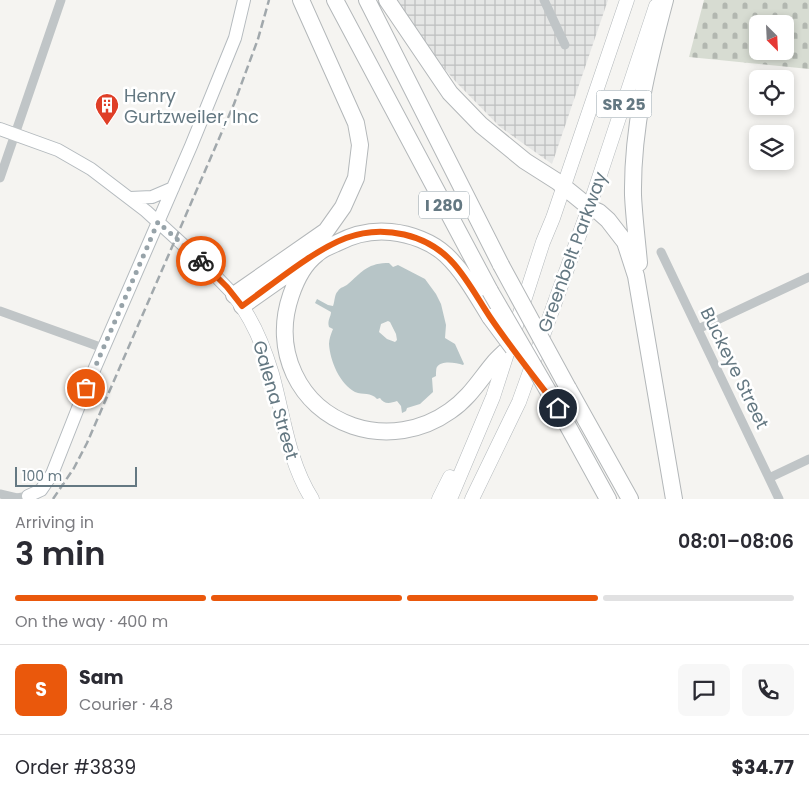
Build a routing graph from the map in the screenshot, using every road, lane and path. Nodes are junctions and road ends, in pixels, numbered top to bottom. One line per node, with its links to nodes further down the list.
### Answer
1 (60, 0): 13 (street)
2 (244, 0): 16 (main road)
3 (301, 0): 23 (highway)
4 (335, 0): 30 (highway, I 280, bridge)
5 (367, 0): 40 (highway, I 280, bridge)
6 (387, 0): 15 (highway)
7 (544, 0): 11 (street)
8 (627, 0): 15 (main road, Greenbelt Parkway / SR 25)
9 (658, 0): 18 (main road, Greenbelt Parkway / SR 25)
10 (665, 0): 26 (highway)
11 (565, 45)
12 (0, 129): 13 (main road, Galena Street)
13 (15, 134): 14 (street); 17 (main road, Galena Street)
14 (0, 178)
15 (563, 186): 18 (highway); 28 (main road, Greenbelt Parkway / SR 25)
16 (173, 188): 17 (main road); 19 (main road)
17 (130, 198): 19 (main road, Galena Street)
18 (589, 208): 26 (highway); 38 (main road, Greenbelt Parkway / SR 25)
19 (158, 222): 23 (main road, Galena Street); 27 (main road)
20 (661, 252): 25 (street, Buckeye Street)
21 (317, 254): 23 (highway); 28 (highway); 30 (highway, bridge)
22 (809, 277): 25 (street)
23 (238, 301): 35 (main road, Galena Street)
24 (0, 311): 27 (street)
25 (698, 329): 32 (street, Buckeye Street)
26 (647, 334): 41 (highway)
27 (103, 348): 34 (main road)
28 (510, 348): 29 (main road, Greenbelt Parkway / SR 25)
29 (493, 397): 36 (main road); 37 (main road, Greenbelt Parkway / SR 25)
30 (558, 408): 39 (highway, I 280)
31 (809, 459): 32 (street)
32 (769, 478): 42 (street, Buckeye Street)
33 (0, 494): 34 (street)
34 (28, 496)
35 (312, 499)
36 (439, 499)
37 (450, 499)
38 (472, 499)
39 (608, 499)
40 (630, 499)
41 (674, 499)
42 (779, 499)

